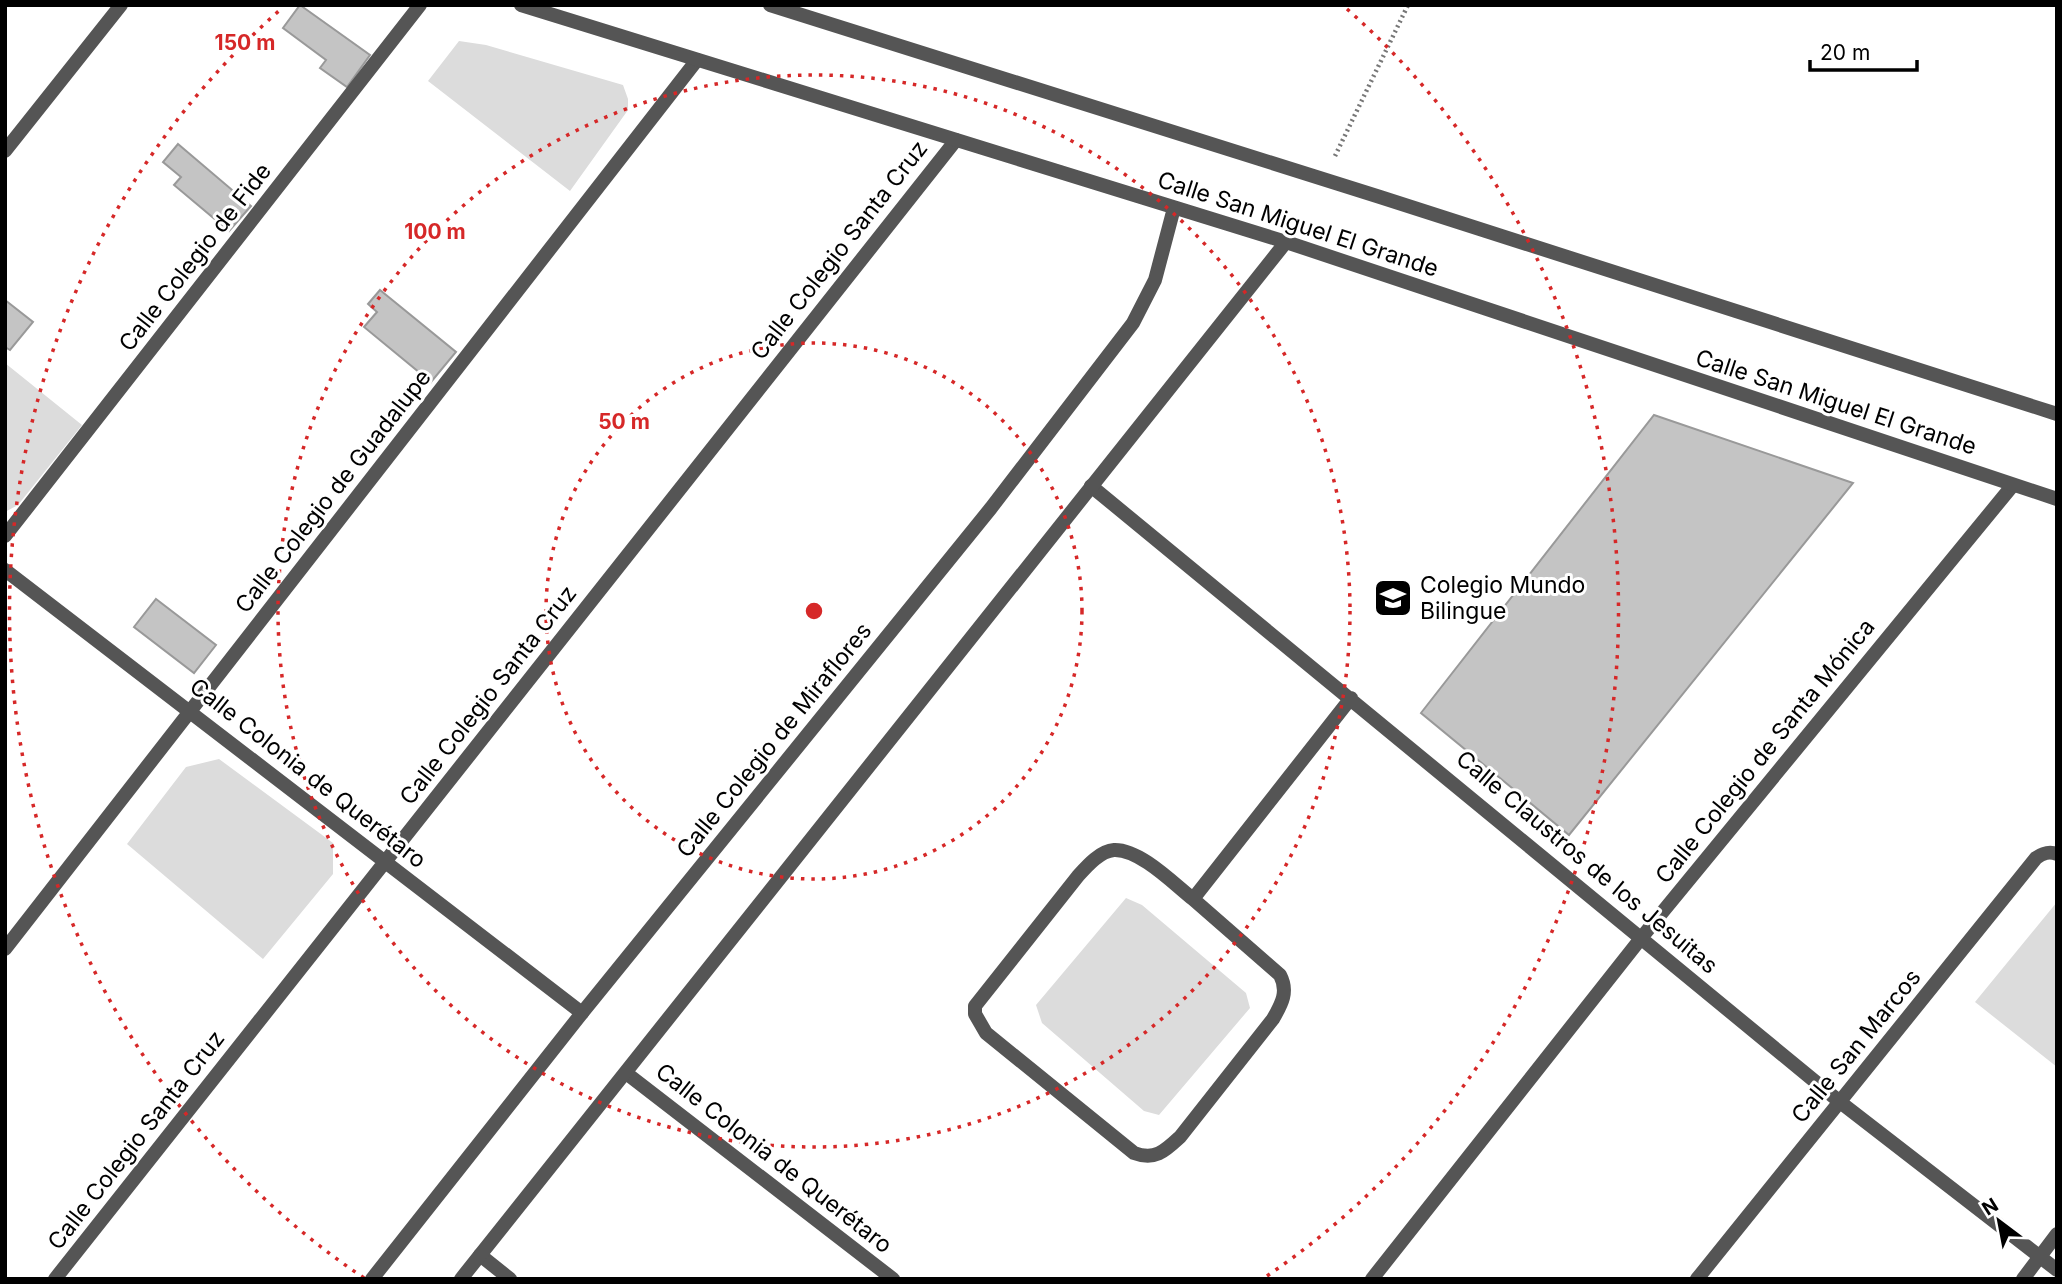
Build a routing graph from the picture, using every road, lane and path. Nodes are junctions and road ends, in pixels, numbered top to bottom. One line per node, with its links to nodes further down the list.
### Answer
1 (121, 5): 8 (street)
2 (420, 5): 16 (street, Calle Colegio de Fide)
3 (521, 5): 6 (street, Calle San Miguel El Grande)
4 (770, 5): 9 (street)
5 (1408, 5): 9 (path)
6 (697, 60): 7 (street, Calle San Miguel El Grande); 19 (street, Calle Colegio de Guadalupe)
7 (956, 140): 10 (street, Calle San Miguel El Grande); 21 (street, Calle Colegio Santa Cruz)
8 (5, 151)
9 (1324, 179): 12 (street)
10 (1174, 208): 11 (street, Calle San Miguel El Grande); 25 (street, Calle Colegio de Miraflores)
11 (1286, 243): 13 (street, Calle San Miguel El Grande); 14 (street)
12 (2057, 414)
13 (2013, 485): 15 (street, Calle San Miguel El Grande); 23 (street, Calle Colegio de Santa Mónica)
14 (1091, 486): 18 (street, Calle Claustros de los Jesuitas); 26 (street)
15 (2057, 499)
16 (5, 536)
17 (5, 569): 19 (street, Calle Colonia de Querétaro)
18 (1351, 698): 22 (street); 23 (street, Calle Claustros de los Jesuitas)
19 (190, 712): 21 (street, Calle Colonia de Querétaro); 24 (street, Calle Colegio de Guadalupe)
20 (2057, 854): 27 (street, Calle San Marcos)
21 (385, 862): 25 (street, Calle Colonia de Querétaro); 32 (street, Calle Colegio Santa Cruz)
22 (1193, 900): 22 (street)
23 (1642, 937): 27 (street, Calle Claustros de los Jesuitas); 37 (street, Calle Colegio de Santa Mónica)
24 (5, 949)
25 (582, 1013): 33 (street, Calle Colegio de Miraflores)
26 (626, 1073): 29 (street); 36 (street, Calle Colonia de Querétaro)
27 (1840, 1102): 30 (street, Calle Claustros de los Jesuitas); 38 (street, Calle San Marcos)
28 (2057, 1234): 30 (street)
29 (480, 1255): 34 (street); 35 (street)
30 (2040, 1256): 31 (street, Calle Claustros de los Jesuitas); 39 (street)
31 (2057, 1270)
32 (55, 1279)
33 (372, 1279)
34 (461, 1279)
35 (510, 1279)
36 (893, 1279)
37 (1372, 1279)
38 (1697, 1279)
39 (2022, 1279)

